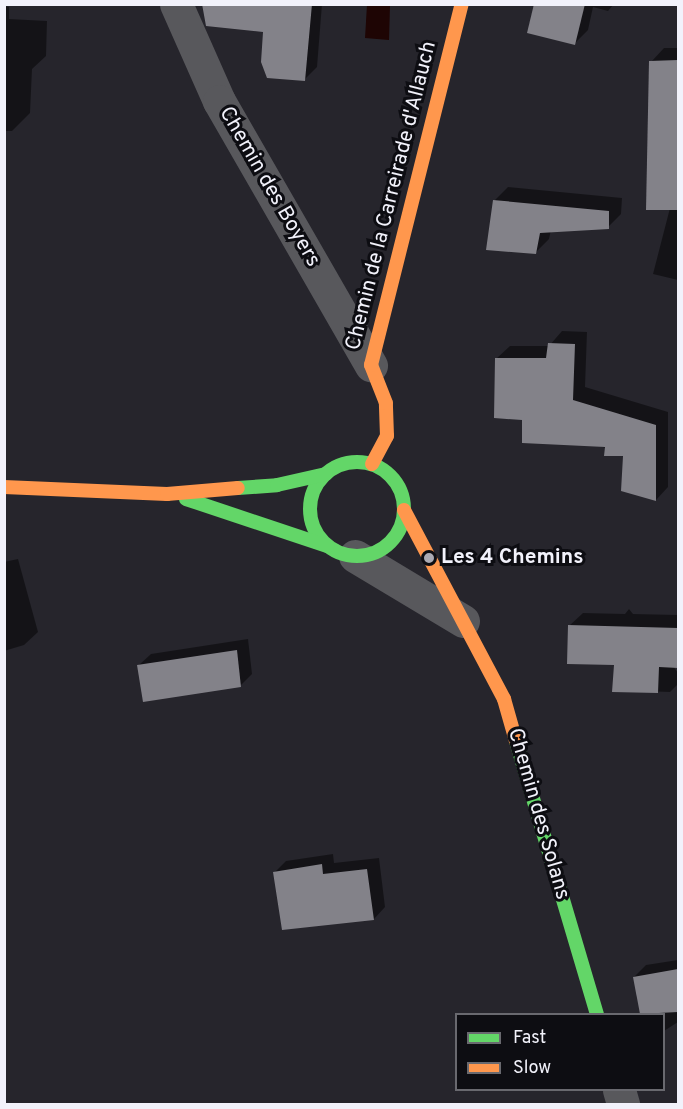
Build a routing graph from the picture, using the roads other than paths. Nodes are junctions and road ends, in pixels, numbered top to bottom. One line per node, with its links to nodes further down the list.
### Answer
1 (176, 4): 3 (street, Chemin des Boyers)
2 (462, 4): 3 (street, Chemin de la Carreirade d'Allauch)
3 (371, 365): 4 (street, Chemin de la Carreirade d'Allauch)
4 (372, 465): 5 (street); 8 (street)
5 (326, 474): 7 (street); 9 (street)
6 (4, 488): 7 (street)
7 (167, 494): 9 (street)
8 (404, 510): 9 (street); 10 (street, Chemin des Solans)
9 (341, 551): 10 (street)
10 (463, 621): 11 (street, Chemin des Solans)
11 (597, 1013)

